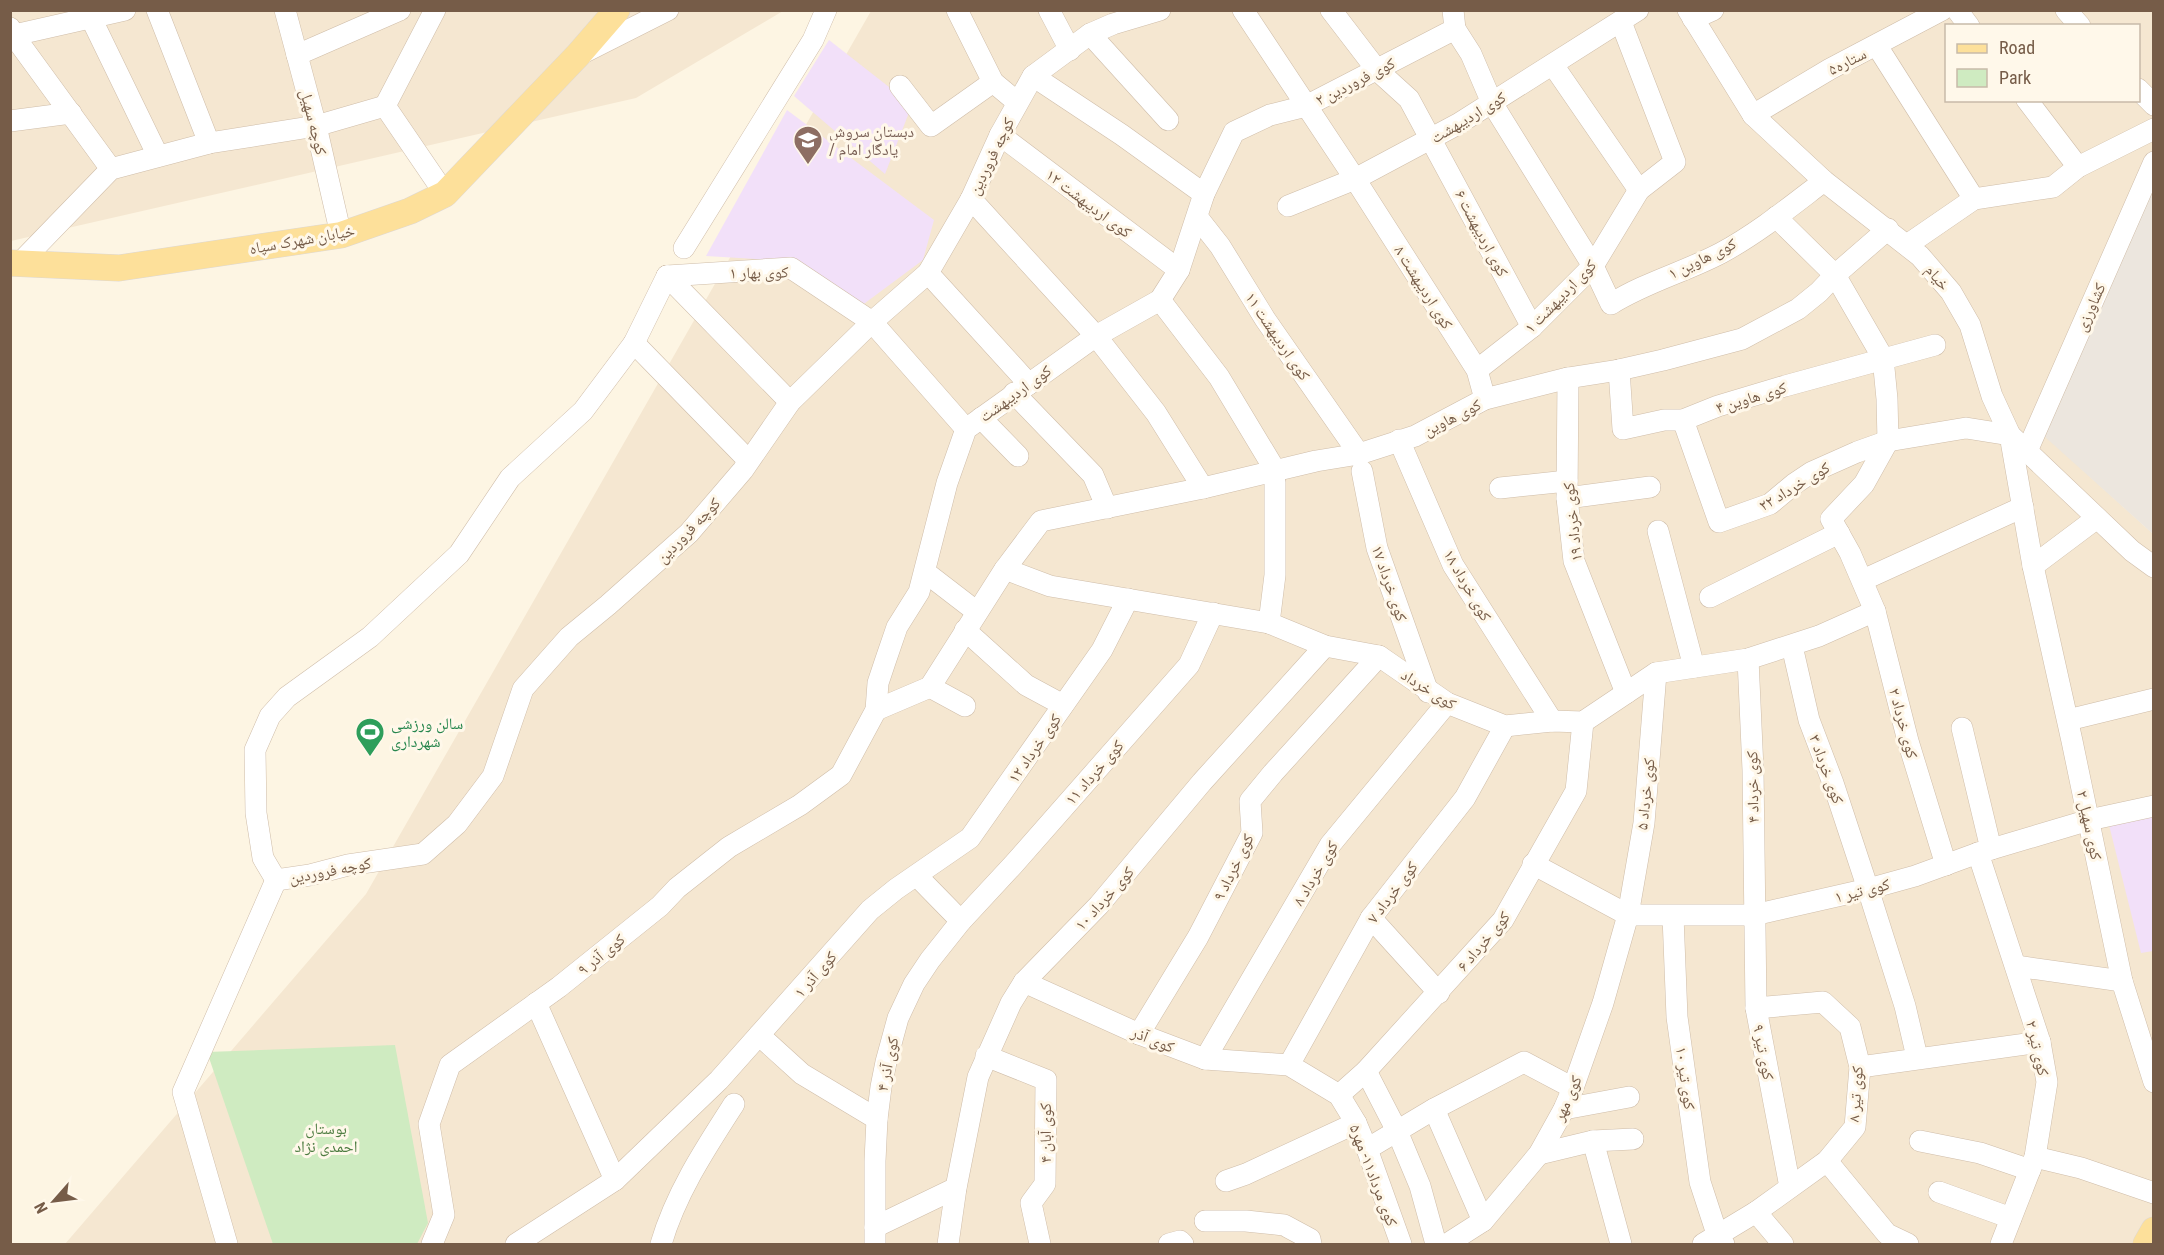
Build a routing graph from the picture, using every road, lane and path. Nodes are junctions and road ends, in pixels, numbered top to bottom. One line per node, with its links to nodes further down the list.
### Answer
1 (125, 10): 21 (street)
2 (157, 10): 52 (street)
3 (285, 10): 29 (street, کوچه سهیل)
4 (400, 10): 29 (street)
5 (435, 10): 41 (street)
6 (617, 10): 30 (main road, خیابان شهرک سپاه)
7 (668, 10): 30 (street)
8 (826, 10): 70 (street)
9 (957, 10): 34 (street)
10 (1049, 10): 28 (street)
11 (1160, 10): 20 (street)
12 (1243, 10): 42 (street, کوی اردیبهشت ۸)
13 (1331, 10): 32 (street, کوی اردیبهشت ۶)
14 (1713, 10): 18 (street)
15 (1942, 10): 27 (street, ستاره۵)
16 (1957, 10): 23 (street)
17 (2066, 10): 24 (street)
18 (1691, 15): 44 (street, خیام)
19 (1629, 16): 31 (street, کوی اردیبهشت); 59 (street, کوی اردیبهشت ۱)
20 (1111, 17): 26 (street)
21 (91, 18): 25 (street); 53 (street)
22 (1454, 20): 32 (street, کوی فروردین ۲); 39 (street)
23 (1968, 24)
24 (2078, 24)
25 (12, 33): 43 (street)
26 (1089, 34): 28 (street); 45 (street)
27 (1877, 46): 44 (street, ستاره۵); 63 (street)
28 (1070, 50): 33 (street)
29 (297, 55): 47 (street, کوچه سهیل)
30 (578, 55): 60 (main road, خیابان شهرک سپاه)
31 (1553, 65): 39 (street, کوی اردیبهشت); 59 (street)
32 (1377, 70): 42 (street, کوی فروردین ۲); 51 (street, کوی اردیبهشت ۶)
33 (1032, 76): 37 (street, کوچه فروردین); 61 (street)
34 (993, 82): 35 (street); 37 (street)
35 (900, 86)
36 (2140, 90): 40 (street)
37 (1017, 102): 50 (street, کوچه فروردین)
38 (2029, 102): 55 (street)
39 (1492, 103): 51 (street, کوی اردیبهشت); 72 (street)
40 (2154, 105)
41 (385, 106): 47 (street); 60 (street)
42 (1306, 106): 49 (street, کوی فروردین ۲); 57 (street, کوی اردیبهشت ۸)
43 (71, 113): 46 (street); 56 (street)
44 (1753, 115): 58 (street, خیام)
45 (1168, 120)
46 (10, 121)
47 (316, 126): 52 (street); 68 (street, کوچه سهیل)
48 (2154, 129): 55 (street)
49 (1234, 132): 61 (street, کوی اردیبهشت)
50 (1000, 135): 62 (street, کوچه فروردین); 73 (street, کوی اردیبهشت ۱۲)
51 (1431, 139): 57 (street, کوی اردیبهشت); 79 (street, کوی اردیبهشت ۶)
52 (209, 143): 53 (street)
53 (158, 156): 56 (street)
54 (2154, 162): 95 (street, کشاورزی)
55 (2078, 167): 63 (street)
56 (111, 169): 71 (street)
57 (1355, 179): 64 (street, کوی اردیبهشت); 84 (street, کوی اردیبهشت ۸)
58 (1824, 181): 65 (street, کوی هاوین ۱); 67 (street, خیام)
59 (1639, 190): 72 (street, کوی اردیبهشت ۱)
60 (445, 194): 68 (main road, خیابان شهرک سپاه)
61 (1204, 194): 66 (street, کوی اردیبهشت)
62 (971, 199): 74 (street, کوچه فروردین); 80 (street)
63 (1974, 199): 69 (street)
64 (1288, 206)
65 (1776, 217): 72 (street, کوی هاوین ۱); 75 (street)
66 (1197, 218): 73 (street, کوی اردیبهشت); 98 (street, کوی اردیبهشت ۱۱)
67 (1888, 230): 69 (street, خیام); 75 (street, کوی هاوین)
68 (341, 235): 71 (main road, خیابان شهرک سپاه)
69 (1907, 245): 92 (street, خیام)
70 (684, 248)
71 (15, 263)
72 (1593, 266): 79 (street, کوی اردیبهشت ۱)
73 (1179, 270): 77 (street, کوی اردیبهشت)
74 (928, 273): 78 (street, کوچه فروردین); 87 (street)
75 (1835, 275): 83 (street); 85 (street, کوی هاوین)
76 (667, 276): 78 (street, کوی بهار ۱); 81 (street); 89 (street)
77 (1160, 300): 80 (street, کوی اردیبهشت); 99 (street)
78 (872, 322): 89 (street, کوچه فروردین); 91 (street, کوی بهار ۱)
79 (1532, 327): 84 (street, کوی اردیبهشت ۱)
80 (1096, 336): 87 (street, کوی اردیبهشت); 101 (street)
81 (634, 343): 97 (street); 145 (street)
82 (1935, 345): 83 (street, کوی هاوین ۴)
83 (1882, 358): 90 (street, کوی هاوین ۴); 94 (street)
84 (1477, 370): 88 (street, کوی اردیبهشت ۸)
85 (1619, 370): 86 (street, کوی هاوین); 90 (street, کوی هاوین ۴)
86 (1568, 378): 88 (street, کوی هاوین); 103 (street, کوی خرداد ۱۹)
87 (1021, 388): 91 (street, کوی اردیبهشت); 105 (street)
88 (1485, 399): 93 (street, کوی هاوین)
89 (790, 402): 97 (street, کوچه فروردین)
90 (1683, 420): 94 (street, کوی خرداد ۲۲)
91 (974, 423): 96 (street, کوی بهار ۱); 112 (street, کوی اردیبهشت)
92 (2010, 435): 94 (street, کوی خرداد ۲۲); 95 (street, خیام); 104 (street, کوی سهیل ۲)
93 (1399, 440): 98 (street, کوی هاوین); 135 (street, کوی خرداد ۱۸)
94 (1888, 441): 108 (street)
95 (2027, 451): 106 (street, خیام)
96 (1018, 456)
97 (748, 460): 145 (street, کوچه فروردین)
98 (1360, 463): 99 (street, کوی هاوین); 127 (street, کوی خرداد ۱۷)
99 (1275, 476): 101 (street, کوی هاوین); 119 (street)
100 (1650, 487): 103 (street)
101 (1203, 488): 105 (street, کوی هاوین)
102 (1500, 488): 103 (street)
103 (1567, 490): 128 (street, کوی خرداد ۱۹)
104 (2023, 507): 109 (street, کوی سهیل ۲); 113 (street)
105 (1107, 508): 111 (street, کوی هاوین)
106 (2097, 518): 109 (street); 110 (street, خیام)
107 (1658, 531): 124 (street)
108 (1839, 533): 113 (street, کوی خرداد ۲); 114 (street)
109 (2032, 566): 134 (street, کوی سهیل ۲)
110 (2154, 567)
111 (1005, 569): 115 (street, کوی خرداد); 118 (street, کوی هاوین)
112 (925, 572): 118 (street); 133 (street, کوی اردیبهشت)
113 (1863, 580): 116 (street, کوی خرداد ۲)
114 (1710, 597)
115 (1128, 599): 117 (street, کوی خرداد); 131 (street, کوی خرداد ۱۲)
116 (1875, 611): 121 (street); 143 (street, کوی خرداد ۲)
117 (1213, 613): 119 (street, کوی خرداد); 151 (street, کوی خرداد ۱۱)
118 (971, 621): 126 (street, کوی هاوین); 131 (street)
119 (1269, 623): 120 (street, کوی خرداد)
120 (1325, 646): 122 (street, کوی خرداد); 154 (street, کوی خرداد ۱۰)
121 (1792, 646): 123 (street); 146 (street, کوی خرداد ۳)
122 (1378, 656): 127 (street, کوی خرداد); 158 (street, کوی خرداد ۹)
123 (1748, 659): 124 (street); 148 (street, کوی خرداد ۴)
124 (1694, 667): 125 (street)
125 (1656, 673): 128 (street); 147 (street, کوی خرداد ۵)
126 (930, 687): 132 (street); 133 (street)
127 (1428, 692): 130 (street, کوی خرداد)
128 (1626, 693): 136 (street)
129 (2154, 699): 134 (street)
130 (1447, 703): 137 (street, کوی خرداد); 163 (street, کوی خرداد ۸)
131 (1064, 705): 144 (street, کوی خرداد ۱۲)
132 (965, 706)
133 (876, 710): 156 (street, کوی آذر ۹)
134 (2068, 720): 140 (street, کوی سهیل ۲)
135 (1552, 721): 136 (street, کوی خرداد); 137 (street, کوی خرداد)
136 (1583, 722): 142 (street, کوی خرداد ۶)
137 (1505, 726): 150 (street, کوی خرداد ۷)
138 (1962, 728): 141 (street, کوی تیر ۲)
139 (2154, 806): 140 (street, کوی تیر ۱)
140 (2089, 820): 141 (street, کوی تیر ۱); 153 (street, کوی سهیل ۲)
141 (1985, 851): 143 (street, کوی تیر ۱); 152 (street, کوی تیر ۲)
142 (1533, 864): 147 (street); 155 (street, کوی خرداد ۶)
143 (1946, 865): 146 (street, کوی تیر ۱)
144 (917, 876): 151 (street); 159 (street, کوی آذر ۱)
145 (276, 880): 197 (street)
146 (1868, 889): 148 (street, کوی تیر ۱); 162 (street, کوی خرداد ۳)
147 (1628, 915): 149 (street, کوی تیر ۱); 168 (street, کوی مهر)
148 (1754, 915): 149 (street, کوی تیر ۱); 157 (street, کوی تیر ۹)
149 (1673, 916): 196 (street, کوی تیر ۱۰)
150 (1371, 918): 155 (street); 164 (street, کوی خرداد ۷)
151 (961, 921): 174 (street, کوی آذر ۴)
152 (2016, 966): 153 (street); 160 (street, کوی تیر ۲)
153 (2122, 981): 167 (street, کوی سهیل ۲)
154 (1024, 982): 158 (street, کوی آذر); 161 (street, کوی خرداد ۱۰)
155 (1438, 993): 166 (street, کوی خرداد ۶)
156 (536, 1003): 184 (street); 198 (street, کوی آذر ۹)
157 (1756, 1008): 165 (street, کوی تیر ۸); 186 (street, کوی تیر ۹)
158 (1138, 1034): 163 (street, کوی آذر)
159 (759, 1035): 174 (street); 184 (street, کوی آذر ۱)
160 (2040, 1042): 162 (street); 183 (street, کوی تیر ۲)
161 (986, 1056): 187 (street, کوی خرداد ۱۰); 202 (street, کوی آبان ۴)
162 (1917, 1057): 165 (street)
163 (1205, 1059): 164 (street, کوی آذر)
164 (1289, 1065): 169 (street, کوی مرداد۱۱- مهر۵)
165 (1860, 1067): 182 (street, کوی تیر ۸)
166 (1366, 1071): 169 (street, کوی خرداد ۶); 176 (street)
167 (2154, 1082)
168 (1573, 1088): 172 (street); 173 (street, کوی مهر)
169 (1339, 1095): 175 (street, کوی مرداد۱۱- مهر۵)
170 (1629, 1097): 173 (street)
171 (734, 1104): 200 (street)
172 (1434, 1109): 176 (street); 193 (street)
173 (1564, 1109): 181 (street, کوی مهر)
174 (877, 1119): 195 (street, کوی آذر ۴)
175 (1356, 1123): 180 (street, کوی مرداد۱۱- مهر۵); 185 (street)
176 (1397, 1131): 180 (street); 205 (street)
177 (1634, 1139): 179 (street)
178 (1920, 1141): 183 (street)
179 (1593, 1142): 181 (street); 207 (street)
180 (1366, 1149): 204 (street, کوی مرداد۱۱- مهر۵)
181 (1539, 1154): 193 (street, کوی مهر)
182 (1827, 1161): 186 (street, کوی تیر ۸); 209 (street)
183 (2033, 1163): 189 (street); 191 (street, کوی تیر ۲)
184 (615, 1180): 199 (street, کوی آذر ۱)
185 (1226, 1181)
186 (1790, 1187): 190 (street, کوی تیر ۸)
187 (956, 1188): 195 (street); 201 (street, کوی خرداد ۱۰)
188 (1939, 1192): 191 (street)
189 (2154, 1193)
190 (1756, 1212): 196 (street, کوی تیر ۸); 208 (street)
191 (2011, 1218): 210 (street, کوی تیر ۲)
192 (1205, 1221): 203 (street)
193 (1484, 1221): 206 (street, کوی مهر)
194 (2154, 1230): 211 (main road)
195 (875, 1236)
196 (1715, 1242)
197 (226, 1245)
198 (432, 1245)
199 (516, 1245)
200 (661, 1245)
201 (948, 1245)
202 (1040, 1245)
203 (1311, 1245)
204 (1401, 1245)
205 (1436, 1245)
206 (1447, 1245)
207 (1621, 1245)
208 (1783, 1245)
209 (1908, 1245)
210 (2001, 1245)
211 (2146, 1245)

